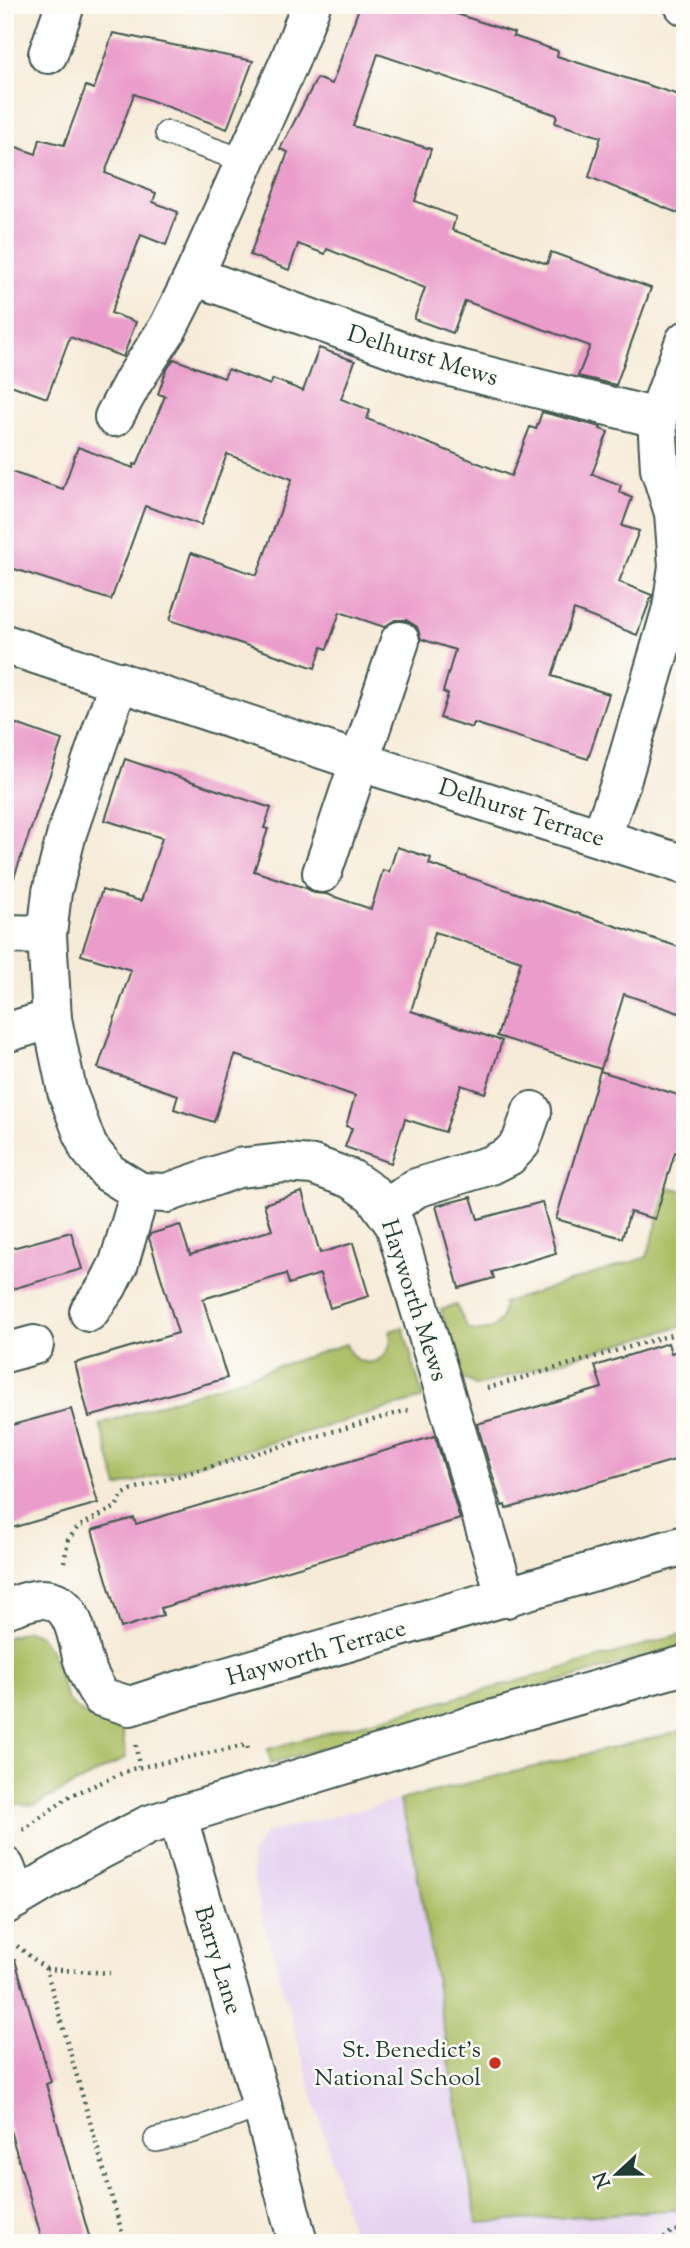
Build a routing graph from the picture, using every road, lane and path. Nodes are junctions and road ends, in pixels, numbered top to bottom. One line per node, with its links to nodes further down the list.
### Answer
1 (65, 5): 3 (street)
2 (311, 5): 5 (street)
3 (48, 54)
4 (167, 133): 5 (lane)
5 (244, 161): 6 (street)
6 (194, 276): 8 (street); 9 (street, Delhurst Mews)
7 (685, 341): 9 (street)
8 (114, 417)
9 (657, 418): 14 (street)
10 (400, 641): 13 (street)
11 (5, 644): 12 (street, Delhurst Terrace)
12 (119, 681): 13 (street, Delhurst Terrace); 18 (street)
13 (358, 761): 14 (street, Delhurst Terrace); 16 (street)
14 (601, 837): 15 (street, Delhurst Terrace)
15 (685, 865)
16 (321, 873)
17 (5, 934): 18 (street)
18 (47, 935): 19 (street)
19 (52, 1019): 20 (street); 22 (street)
20 (5, 1033)
21 (532, 1111): 23 (street)
22 (140, 1192): 23 (street, Hayworth Mews); 24 (street)
23 (386, 1209): 26 (street, Hayworth Mews)
24 (89, 1312)
25 (685, 1331): 26 (path)
26 (447, 1399): 28 (street, Hayworth Mews); 29 (path)
27 (685, 1545): 28 (street, Hayworth Terrace)
28 (506, 1598): 29 (street, Hayworth Terrace)
29 (57, 1602): 30 (street)
30 (5, 1609)
31 (685, 1665): 32 (street)
32 (177, 1815): 33 (street); 37 (street, Barry Lane)
33 (9, 1890)
34 (15, 1945): 35 (path)
35 (46, 1969): 36 (path); 40 (path)
36 (110, 1973)
37 (262, 2105): 38 (lane); 41 (street, Barry Lane)
38 (156, 2140)
39 (685, 2229): 42 (path)
40 (125, 2243)
41 (299, 2243)
42 (659, 2243)

